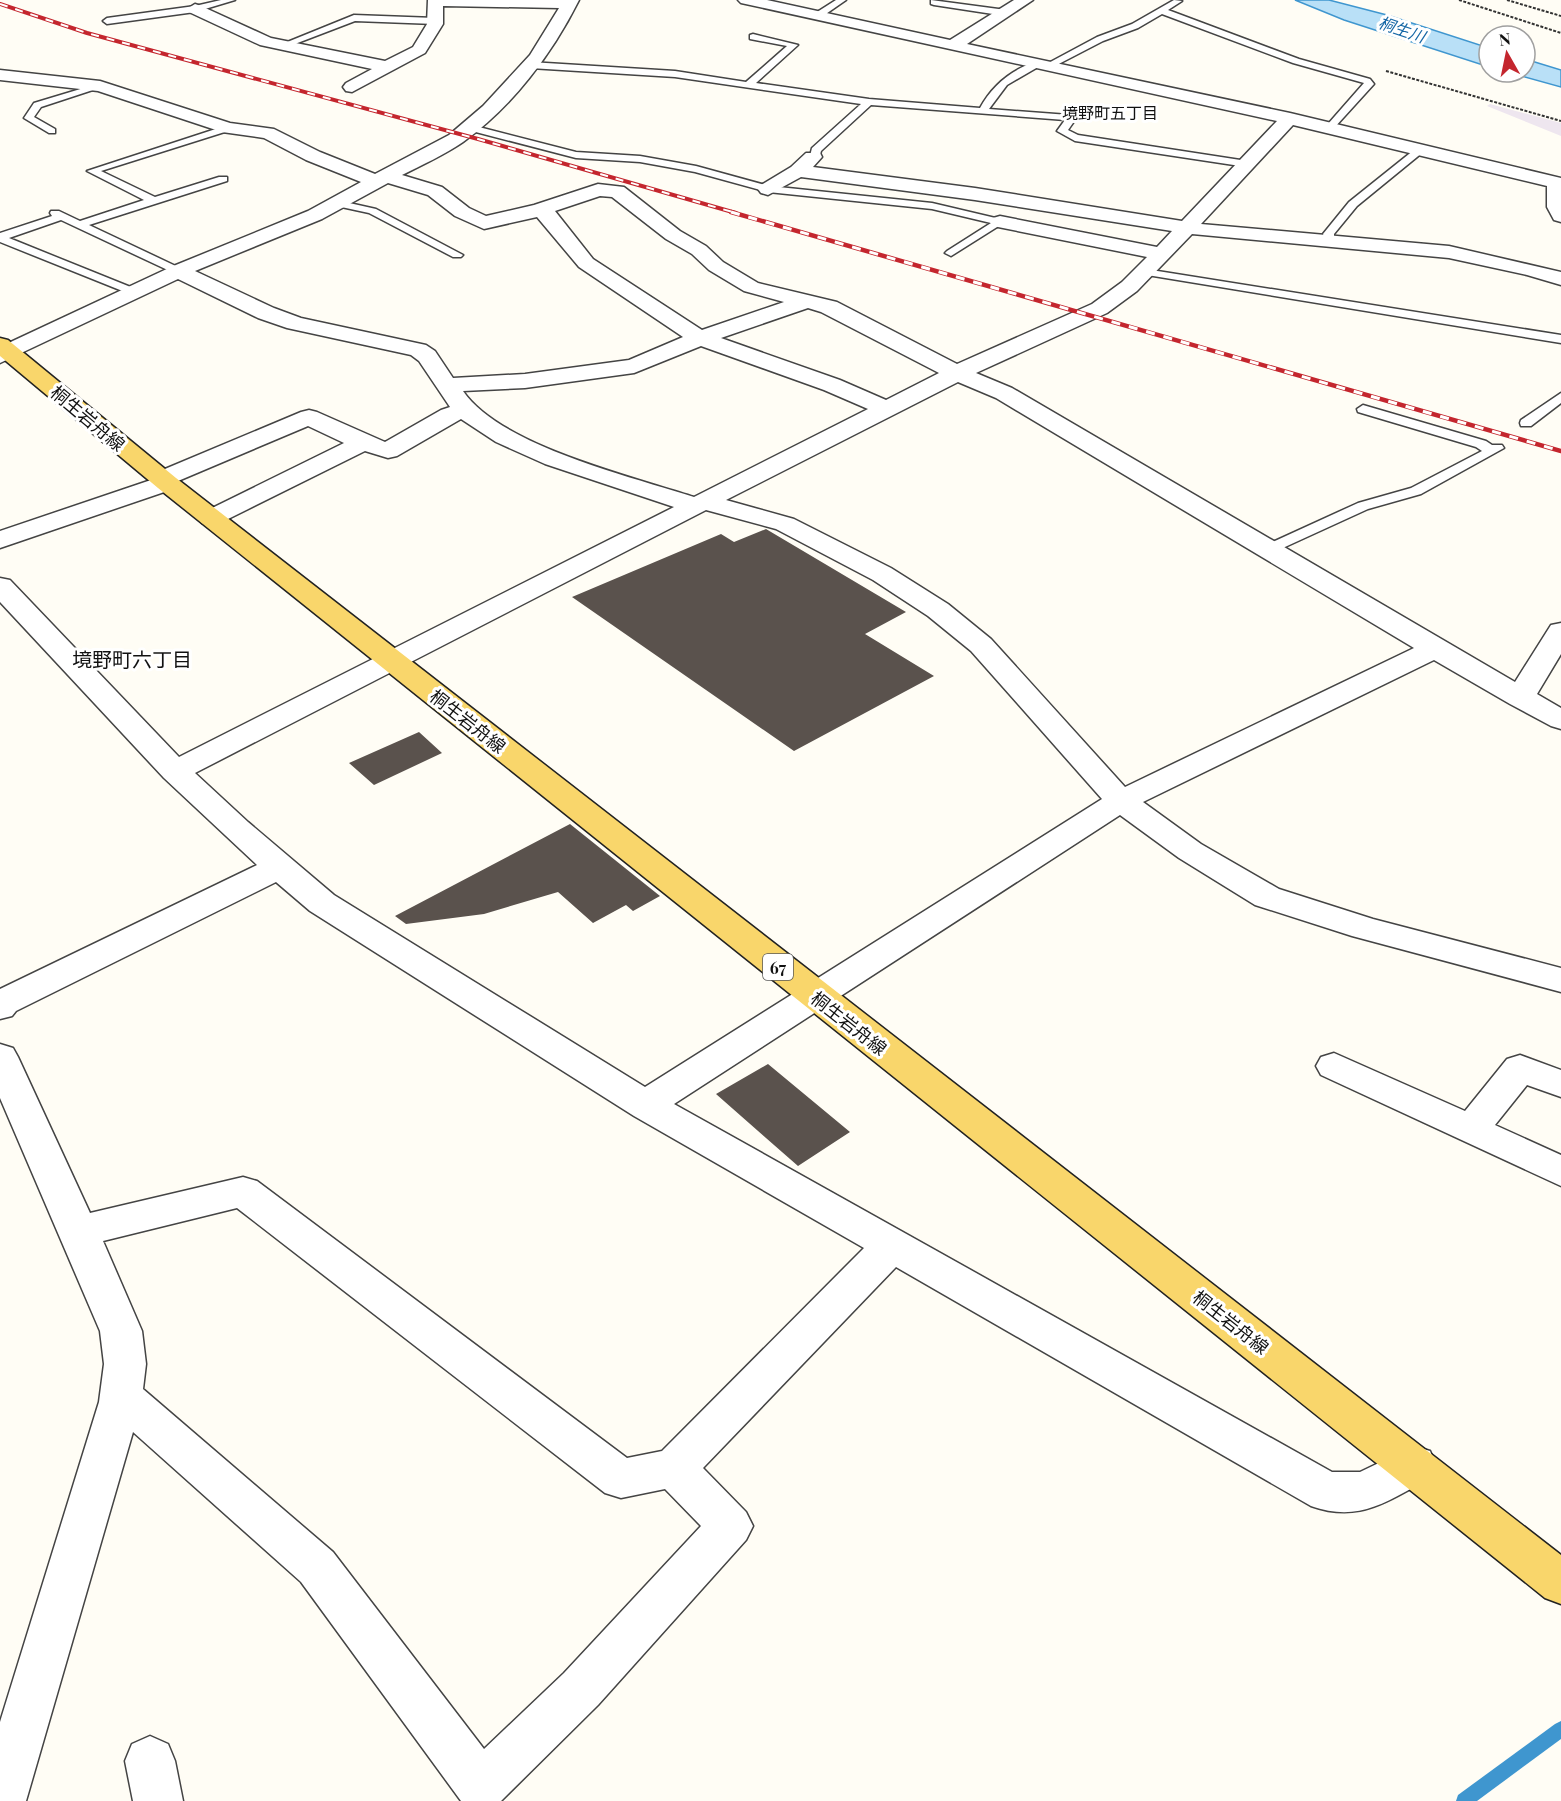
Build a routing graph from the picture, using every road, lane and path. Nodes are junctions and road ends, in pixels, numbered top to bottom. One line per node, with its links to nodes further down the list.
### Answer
1 (180, 0): 11 (lane)
2 (231, 0): 11 (lane)
3 (746, 0): 14 (street)
4 (842, 0): 14 (lane)
5 (1025, 0): 13 (street)
6 (1459, 0): 18 (path)
7 (1507, 0): 15 (path)
8 (1178, 1): 12 (lane)
9 (570, 2): 17 (street); 22 (street)
10 (934, 2): 13 (lane)
11 (195, 9): 16 (lane); 20 (street)
12 (1162, 11): 23 (lane); 32 (lane)
13 (1006, 13): 21 (street)
14 (817, 16): 21 (street)
15 (1561, 16)
16 (107, 21)
17 (435, 21): 20 (lane); 24 (street)
18 (1561, 33)
19 (753, 37): 26 (lane)
20 (284, 45): 24 (street)
21 (952, 46): 23 (street)
22 (530, 65): 26 (lane); 34 (street)
23 (1041, 66): 30 (lane); 31 (street)
24 (387, 67): 28 (street)
25 (0, 75): 27 (street)
26 (748, 85): 29 (lane)
27 (100, 86): 33 (street); 35 (lane)
28 (352, 87)
29 (869, 102): 30 (lane); 37 (lane)
30 (983, 111): 38 (lane)
31 (1290, 118): 32 (street); 38 (street)
32 (1331, 126): 36 (street)
33 (228, 128): 41 (street); 43 (lane)
34 (471, 128): 41 (street); 42 (lane)
35 (52, 131)
36 (1423, 148): 46 (street); 51 (lane)
37 (815, 156): 39 (street)
38 (1247, 164): 49 (street)
39 (798, 171): 42 (street); 49 (street)
40 (222, 179): 43 (lane)
41 (379, 179): 44 (street); 45 (street)
42 (768, 189): 47 (lane)
43 (154, 201): 48 (lane)
44 (336, 203): 54 (lane); 57 (street)
45 (540, 210): 61 (street); 62 (street)
46 (1561, 216)
47 (1000, 222): 52 (lane); 53 (street)
48 (81, 224): 50 (lane); 57 (lane)
49 (1187, 228): 51 (street); 53 (street)
50 (0, 238): 60 (lane)
51 (1330, 240): 56 (street)
52 (951, 253)
53 (1161, 254): 58 (street)
54 (457, 255)
55 (1549, 258): 56 (street)
56 (1532, 270): 59 (street)
57 (178, 271): 60 (street); 66 (street)
58 (1145, 272): 63 (lane); 65 (street)
59 (1561, 279)
60 (134, 292): 64 (street)
61 (807, 301): 62 (street); 65 (street)
62 (700, 338): 66 (street); 68 (street)
63 (1561, 339)
64 (3, 351): 73 (main road, 桐生岩舟線 / 67)
65 (957, 373): 68 (street); 77 (street)
66 (448, 385): 70 (street)
67 (1561, 397): 71 (lane)
68 (888, 409): 74 (street)
69 (1363, 409): 77 (lane)
70 (464, 410): 72 (street); 74 (street)
71 (1526, 423)
72 (363, 443): 73 (street); 75 (street)
73 (164, 481): 75 (main road, 桐生岩舟線 / 67); 76 (street)
74 (700, 504): 81 (street); 85 (street)
75 (211, 518): 81 (main road, 桐生岩舟線 / 67)
76 (0, 540)
77 (1269, 549): 80 (street)
78 (0, 586): 84 (street)
79 (1561, 631): 82 (street)
80 (1435, 650): 82 (street); 85 (street)
81 (392, 660): 84 (street); 88 (main road, 桐生岩舟線 / 67)
82 (1520, 698): 83 (street)
83 (1561, 720)
84 (175, 771): 86 (street)
85 (1121, 801): 87 (street); 88 (street)
86 (278, 867): 89 (street); 93 (street)
87 (1561, 980)
88 (814, 996): 93 (street); 99 (main road, 桐生岩舟線 / 67)
89 (0, 1007)
90 (0, 1057): 96 (street)
91 (1334, 1066): 94 (street)
92 (1561, 1084): 94 (street)
93 (647, 1106): 97 (street)
94 (1471, 1129): 95 (street)
95 (1561, 1171)
96 (79, 1231): 98 (street); 100 (street)
97 (891, 1246): 99 (street); 100 (street)
98 (120, 1395): 100 (street); 102 (street)
99 (1414, 1465): 101 (main road, 桐生岩舟線 / 67)
100 (674, 1468)
101 (1561, 1583)
102 (1, 1801)

